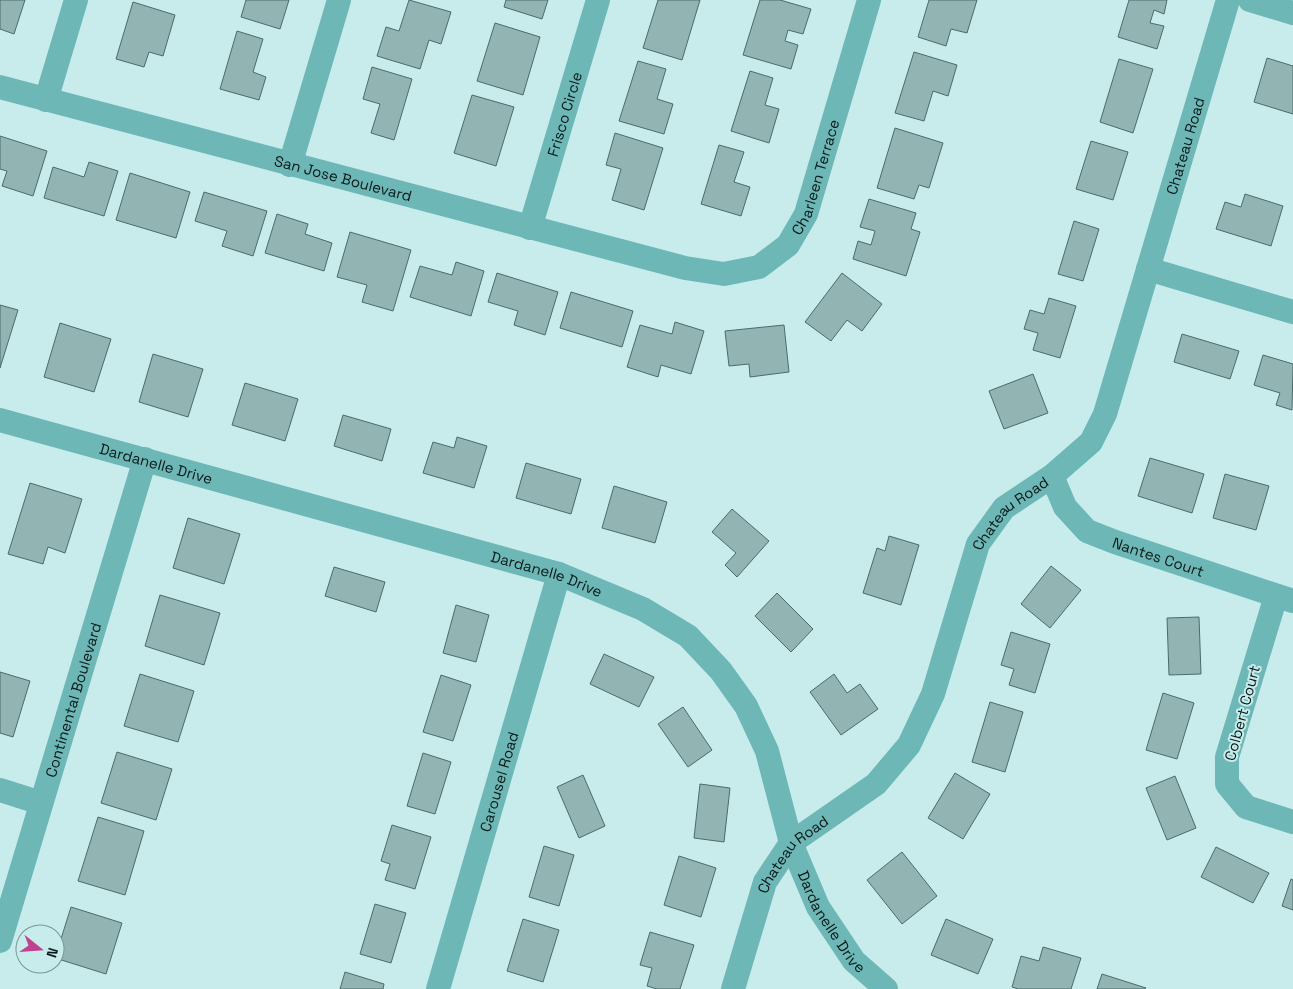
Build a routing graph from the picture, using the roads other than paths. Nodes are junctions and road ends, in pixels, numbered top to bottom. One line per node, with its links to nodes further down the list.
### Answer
1 (76, 0): 9 (street)
2 (339, 0): 10 (street)
3 (598, 0): 11 (street, Frisco Circle)
4 (870, 0): 12 (street, Charleen Terrace)
5 (1228, 0): 13 (street, Chateau Road)
6 (1250, 0): 7 (street)
7 (1293, 13)
8 (0, 87): 9 (street, San Jose Boulevard)
9 (46, 100): 10 (street, San Jose Boulevard)
10 (290, 164): 11 (street, San Jose Boulevard)
11 (530, 228): 12 (street, San Jose Boulevard)
12 (686, 268)
13 (1148, 269): 14 (street); 17 (street, Chateau Road)
14 (1293, 312)
15 (0, 420): 16 (street, Dardanelle Drive)
16 (146, 459): 18 (street, Dardanelle Drive); 21 (street, Continental Boulevard)
17 (1052, 476): 19 (street, Nantes Court); 23 (street, Chateau Road)
18 (559, 574): 23 (street, Dardanelle Drive); 25 (street, Carousel Road)
19 (1284, 598): 22 (street, Colbert Court)
20 (0, 790): 21 (street)
21 (41, 803): 24 (street, Continental Boulevard)
22 (1293, 822)
23 (792, 843): 26 (street, Chateau Road); 27 (street, Dardanelle Drive)
24 (0, 941)
25 (438, 989)
26 (733, 989)
27 (886, 989)

